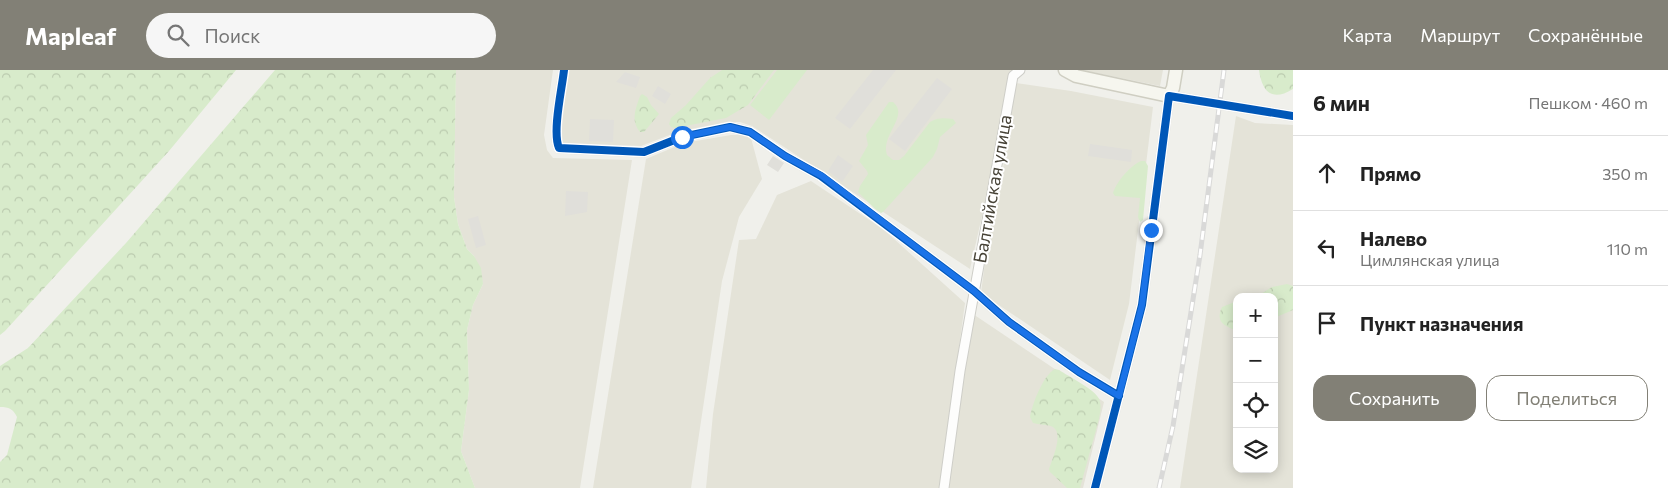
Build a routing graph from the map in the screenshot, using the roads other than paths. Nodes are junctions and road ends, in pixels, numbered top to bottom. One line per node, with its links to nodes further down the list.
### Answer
1 (564, 70): 7 (street)
2 (1020, 70): 7 (street, Балтийская улица)
3 (1065, 70): 5 (main road)
4 (1176, 70): 5 (main road)
5 (1169, 96): 6 (street); 8 (street)
6 (1293, 116)
7 (974, 291): 8 (street); 9 (street, Балтийская улица)
8 (1119, 396): 10 (street)
9 (944, 488)
10 (1095, 488)

